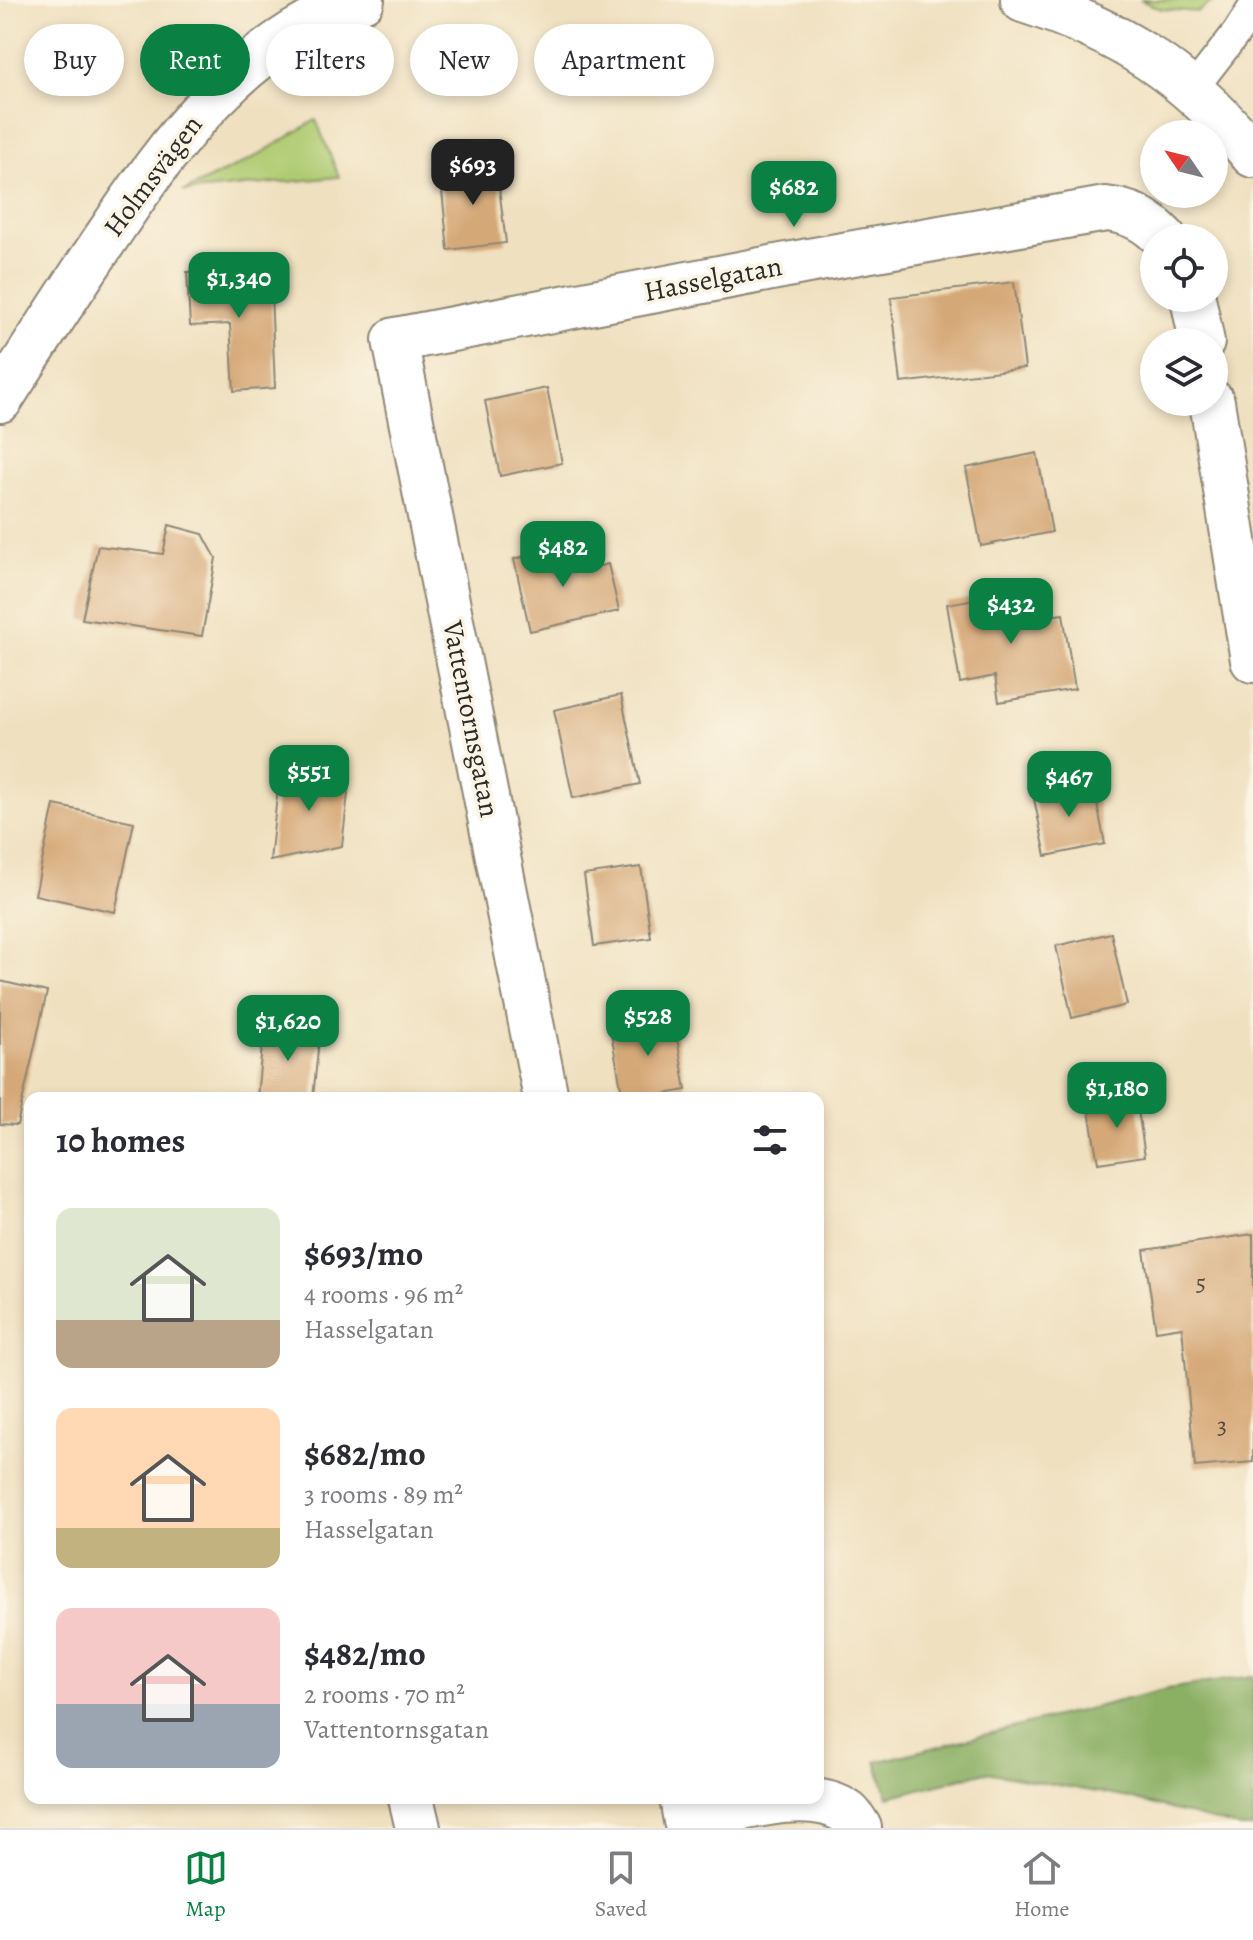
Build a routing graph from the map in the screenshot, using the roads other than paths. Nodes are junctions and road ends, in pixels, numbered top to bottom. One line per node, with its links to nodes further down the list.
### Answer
1 (1023, 0): 4 (street)
2 (356, 1): 8 (street, Holmsvägen)
3 (1253, 7): 4 (lane)
4 (1193, 89): 5 (street)
5 (1253, 155)
6 (1150, 224): 7 (street, Hasselgatan)
7 (395, 340): 11 (street, Vattentornsgatan)
8 (0, 400)
9 (1214, 416): 10 (street)
10 (1253, 660)
11 (545, 1092)
12 (824, 1802): 17 (street)
13 (412, 1804): 16 (street)
14 (683, 1804): 15 (street)
15 (771, 1804)
16 (418, 1828)
17 (859, 1828)

